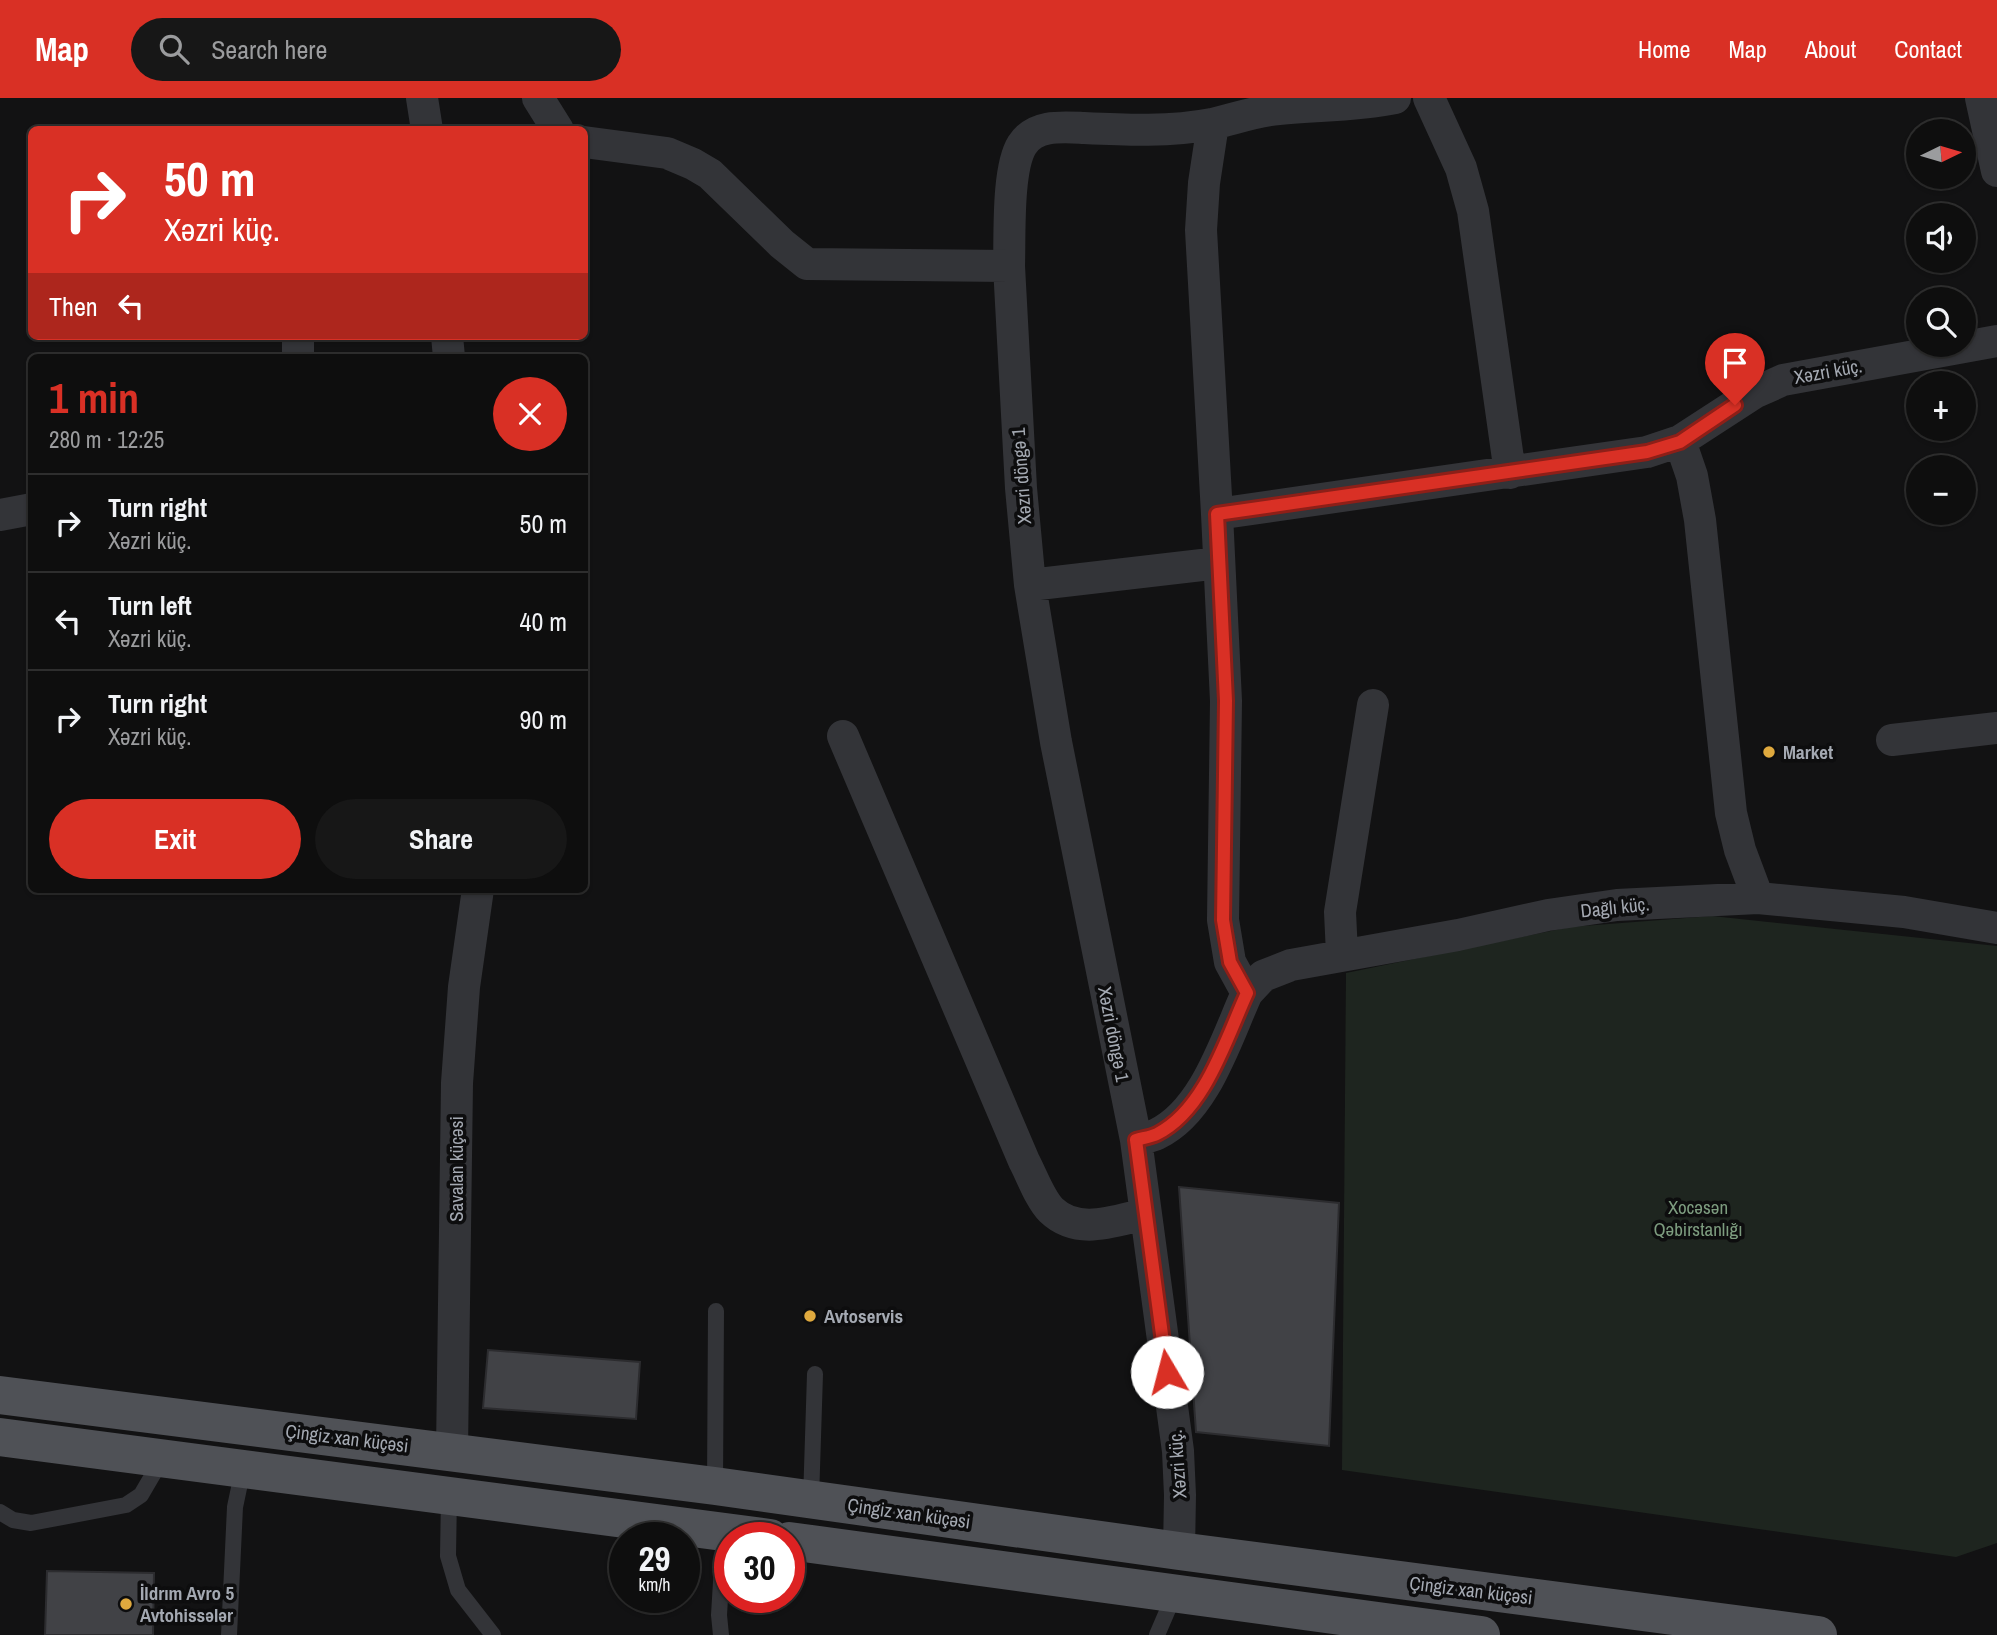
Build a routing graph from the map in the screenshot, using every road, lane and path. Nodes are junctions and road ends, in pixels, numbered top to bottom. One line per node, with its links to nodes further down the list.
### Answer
1 (422, 98): 7 (street)
2 (538, 98): 8 (street)
3 (1395, 98): 6 (street)
4 (1429, 98): 14 (street)
5 (1981, 98): 10 (street)
6 (1213, 124): 11 (street, Xəzri döngə 1); 16 (street)
7 (426, 126)
8 (556, 126)
9 (588, 143): 11 (street)
10 (1997, 171)
11 (1009, 266): 19 (street, Xəzri döngə 1)
12 (1997, 341): 13 (street, Xəzri küç.)
13 (1680, 442): 14 (street, Xəzri küç.); 25 (street)
14 (1510, 473): 16 (street, Xəzri küç.)
15 (28, 510): 17 (street)
16 (1217, 514): 18 (street)
17 (0, 515)
18 (1219, 563): 19 (street); 28 (street)
19 (1030, 584): 29 (street, Xəzri döngə 1)
20 (1373, 705): 27 (street)
21 (1997, 728): 23 (street)
22 (843, 736): 30 (street)
23 (1892, 740)
24 (477, 893): 35 (street, Savalan küçəsi)
25 (1758, 898): 26 (street, Dağlı küç.); 27 (street, Dağlı küç.)
26 (1997, 928)
27 (1342, 954): 28 (street, Dağlı küç.)
28 (1247, 993): 29 (street)
29 (1136, 1140): 30 (street, Xəzri küç.)
30 (1146, 1214): 44 (street, Xəzri küç.)
31 (716, 1311): 38 (lane)
32 (815, 1374): 40 (lane)
33 (0, 1395): 35 (main road, Çingiz xan küçəsi)
34 (0, 1437): 36 (main road)
35 (452, 1451): 38 (main road, Çingiz xan küçəsi)
36 (163, 1458): 37 (main road); 41 (lane)
37 (243, 1469): 39 (main road); 48 (lane)
38 (715, 1486): 40 (main road, Çingiz xan küçəsi)
39 (449, 1495): 42 (main road); 49 (lane)
40 (811, 1500): 44 (main road, Çingiz xan küçəsi)
41 (0, 1512)
42 (714, 1531)
43 (805, 1543): 45 (main road)
44 (1179, 1551): 53 (main road, Çingiz xan küçəsi)
45 (1175, 1593): 47 (main road); 51 (lane)
46 (719, 1613): 50 (lane)
47 (1358, 1627): 52 (main road)
48 (229, 1635)
49 (493, 1635)
50 (721, 1635)
51 (1157, 1635)
52 (1480, 1635)
53 (1818, 1635)

